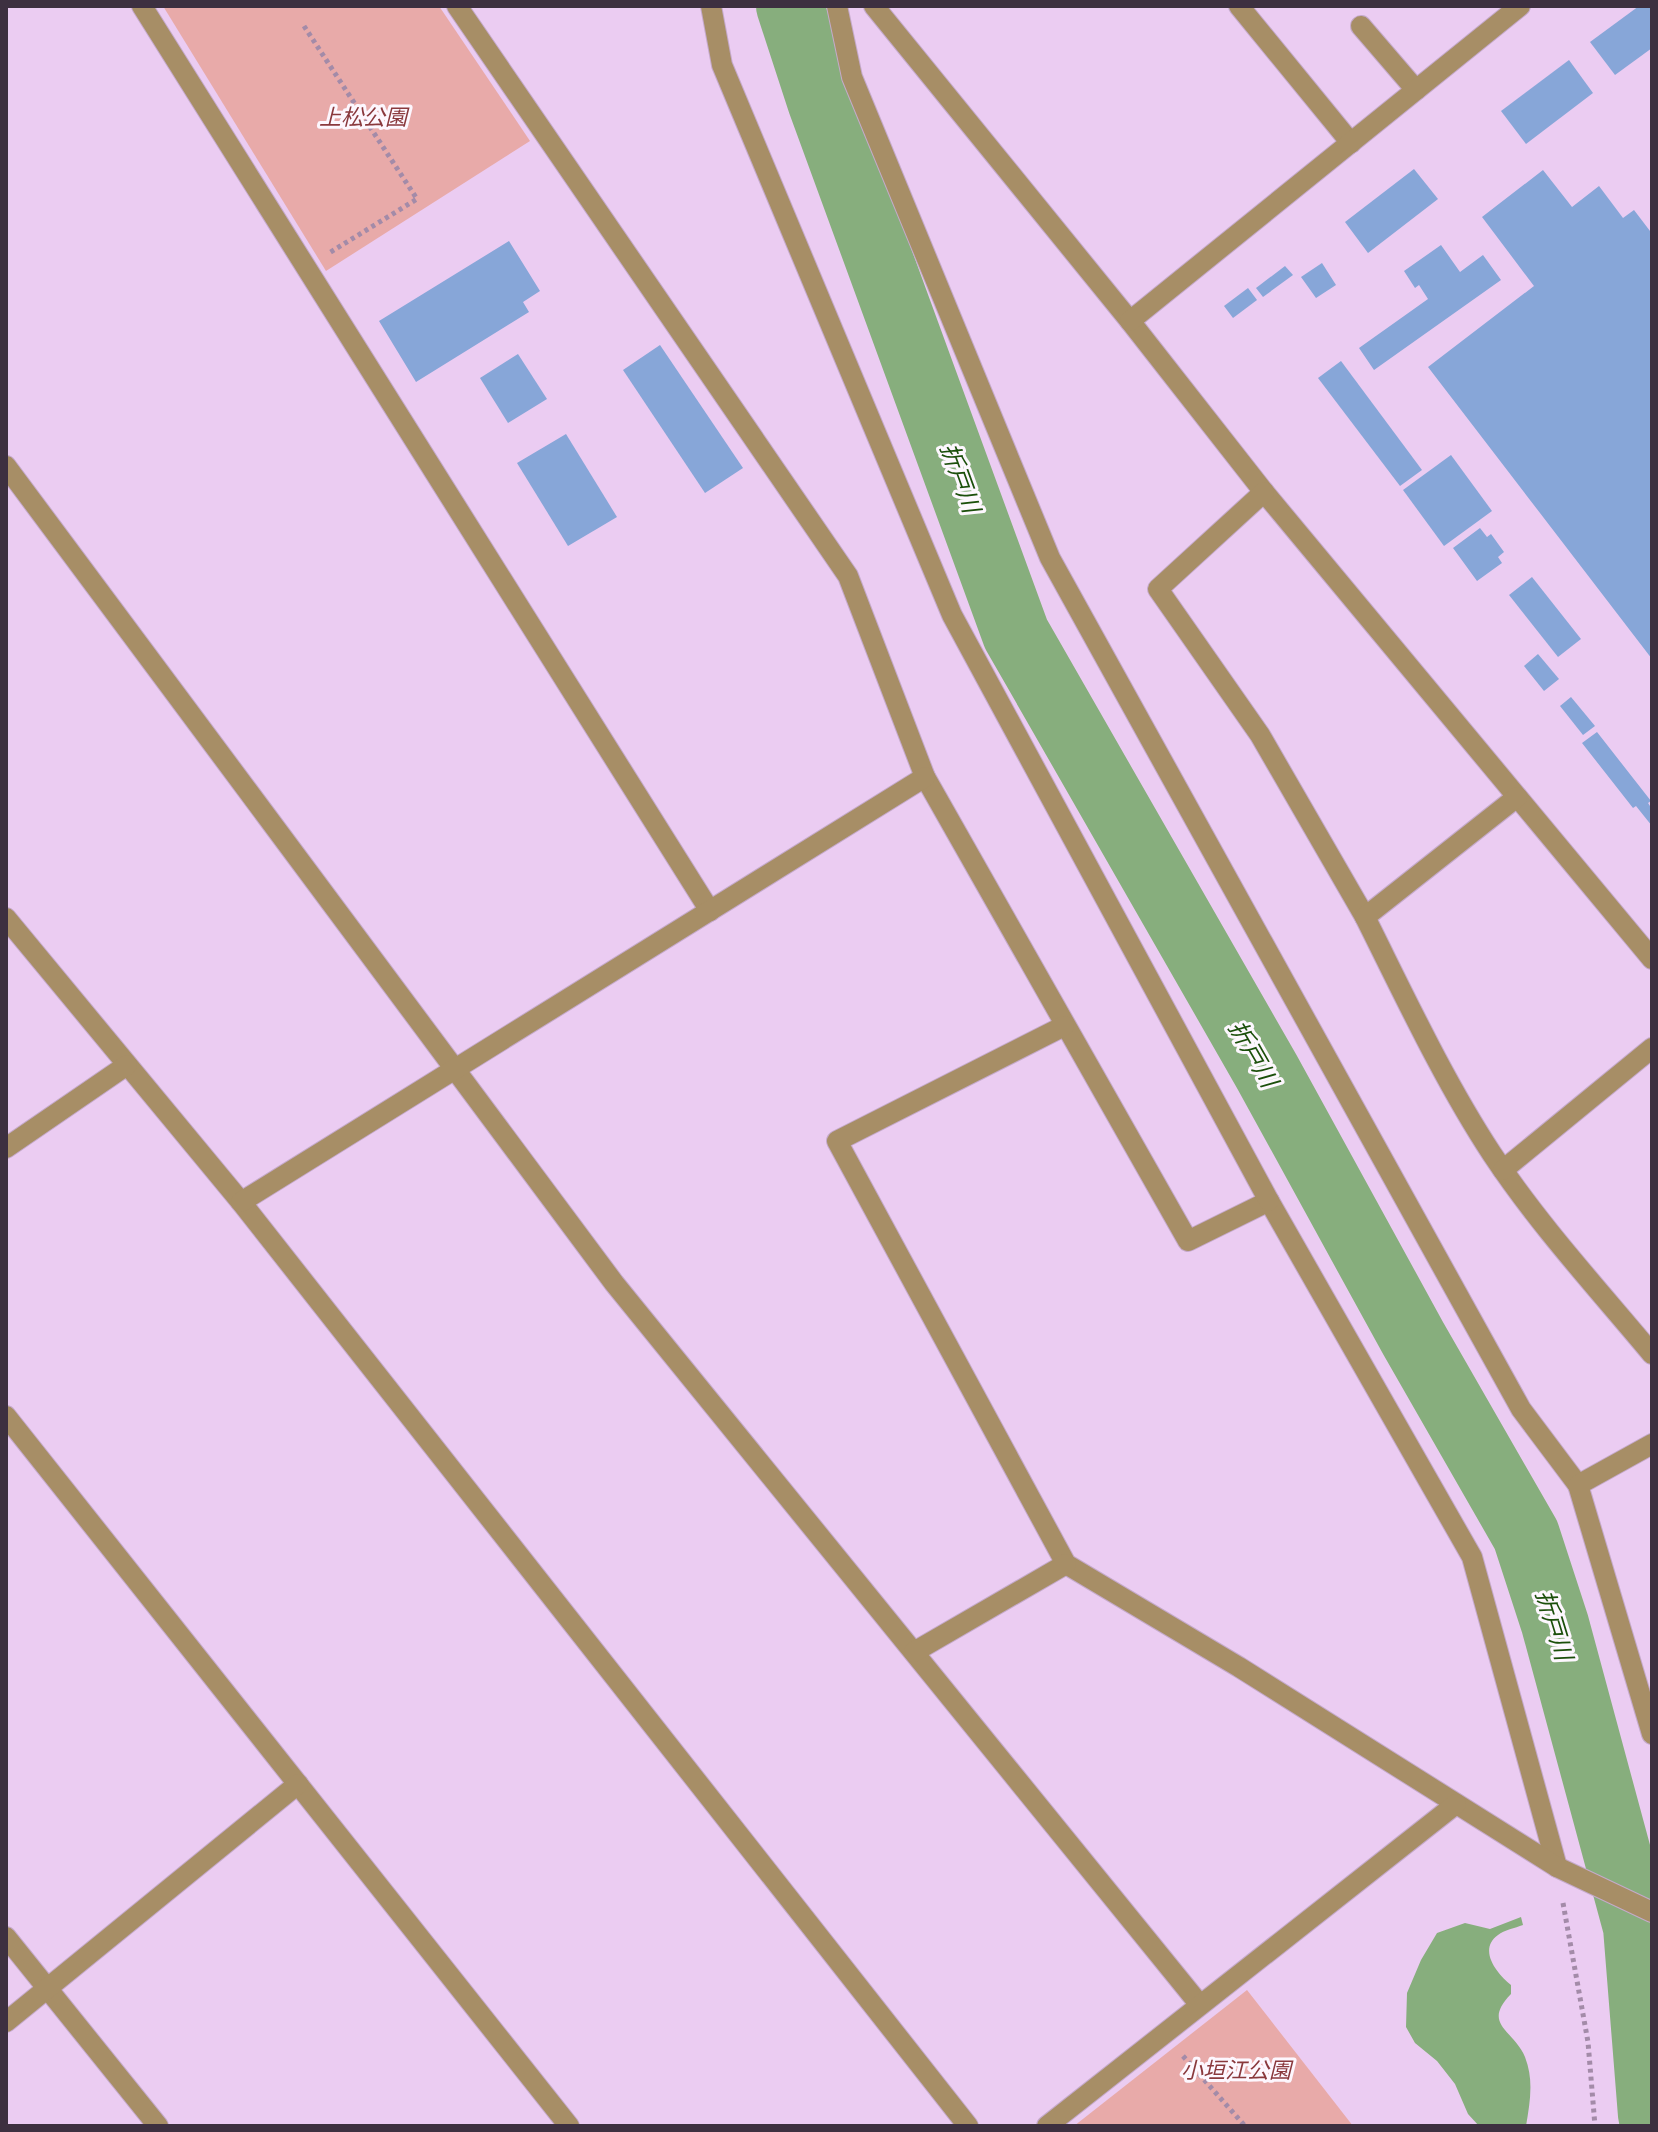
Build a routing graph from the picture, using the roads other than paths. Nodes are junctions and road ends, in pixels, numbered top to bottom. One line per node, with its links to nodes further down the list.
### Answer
1 (142, 6): 16 (street)
2 (457, 6): 14 (street)
3 (711, 6): 26 (street)
4 (837, 6): 31 (street)
5 (874, 6): 11 (street)
6 (1239, 6): 10 (street)
7 (1520, 6): 9 (street)
8 (1361, 26): 9 (street)
9 (1416, 90): 10 (street)
10 (1351, 143): 11 (street)
11 (1130, 321): 13 (street)
12 (6, 466): 23 (street)
13 (1264, 492): 15 (street); 17 (street)
14 (925, 777): 16 (street); 20 (street)
15 (1517, 797): 17 (street); 19 (street)
16 (710, 911): 23 (street)
17 (1365, 917): 25 (street)
18 (6, 918): 22 (street)
19 (1652, 959)
20 (1064, 1026): 26 (street); 32 (street)
21 (1652, 1048): 25 (street)
22 (127, 1065): 24 (street); 27 (street)
23 (453, 1069): 27 (street); 33 (street)
24 (6, 1148)
25 (1503, 1170): 28 (street)
26 (1269, 1201): 37 (street)
27 (241, 1202): 45 (street)
28 (1652, 1354)
29 (6, 1416): 35 (street)
30 (1652, 1444): 31 (street)
31 (1578, 1485): 34 (street)
32 (1066, 1564): 33 (street); 36 (street)
33 (914, 1652): 41 (street)
34 (1652, 1734)
35 (298, 1784): 40 (street); 44 (street)
36 (1456, 1804): 37 (street); 41 (street)
37 (1558, 1868): 38 (street)
38 (1652, 1912)
39 (6, 1937): 40 (street)
40 (47, 1989): 42 (street); 43 (street)
41 (1200, 2005): 46 (street)
42 (6, 2022)
43 (158, 2126)
44 (569, 2126)
45 (968, 2126)
46 (1047, 2126)

